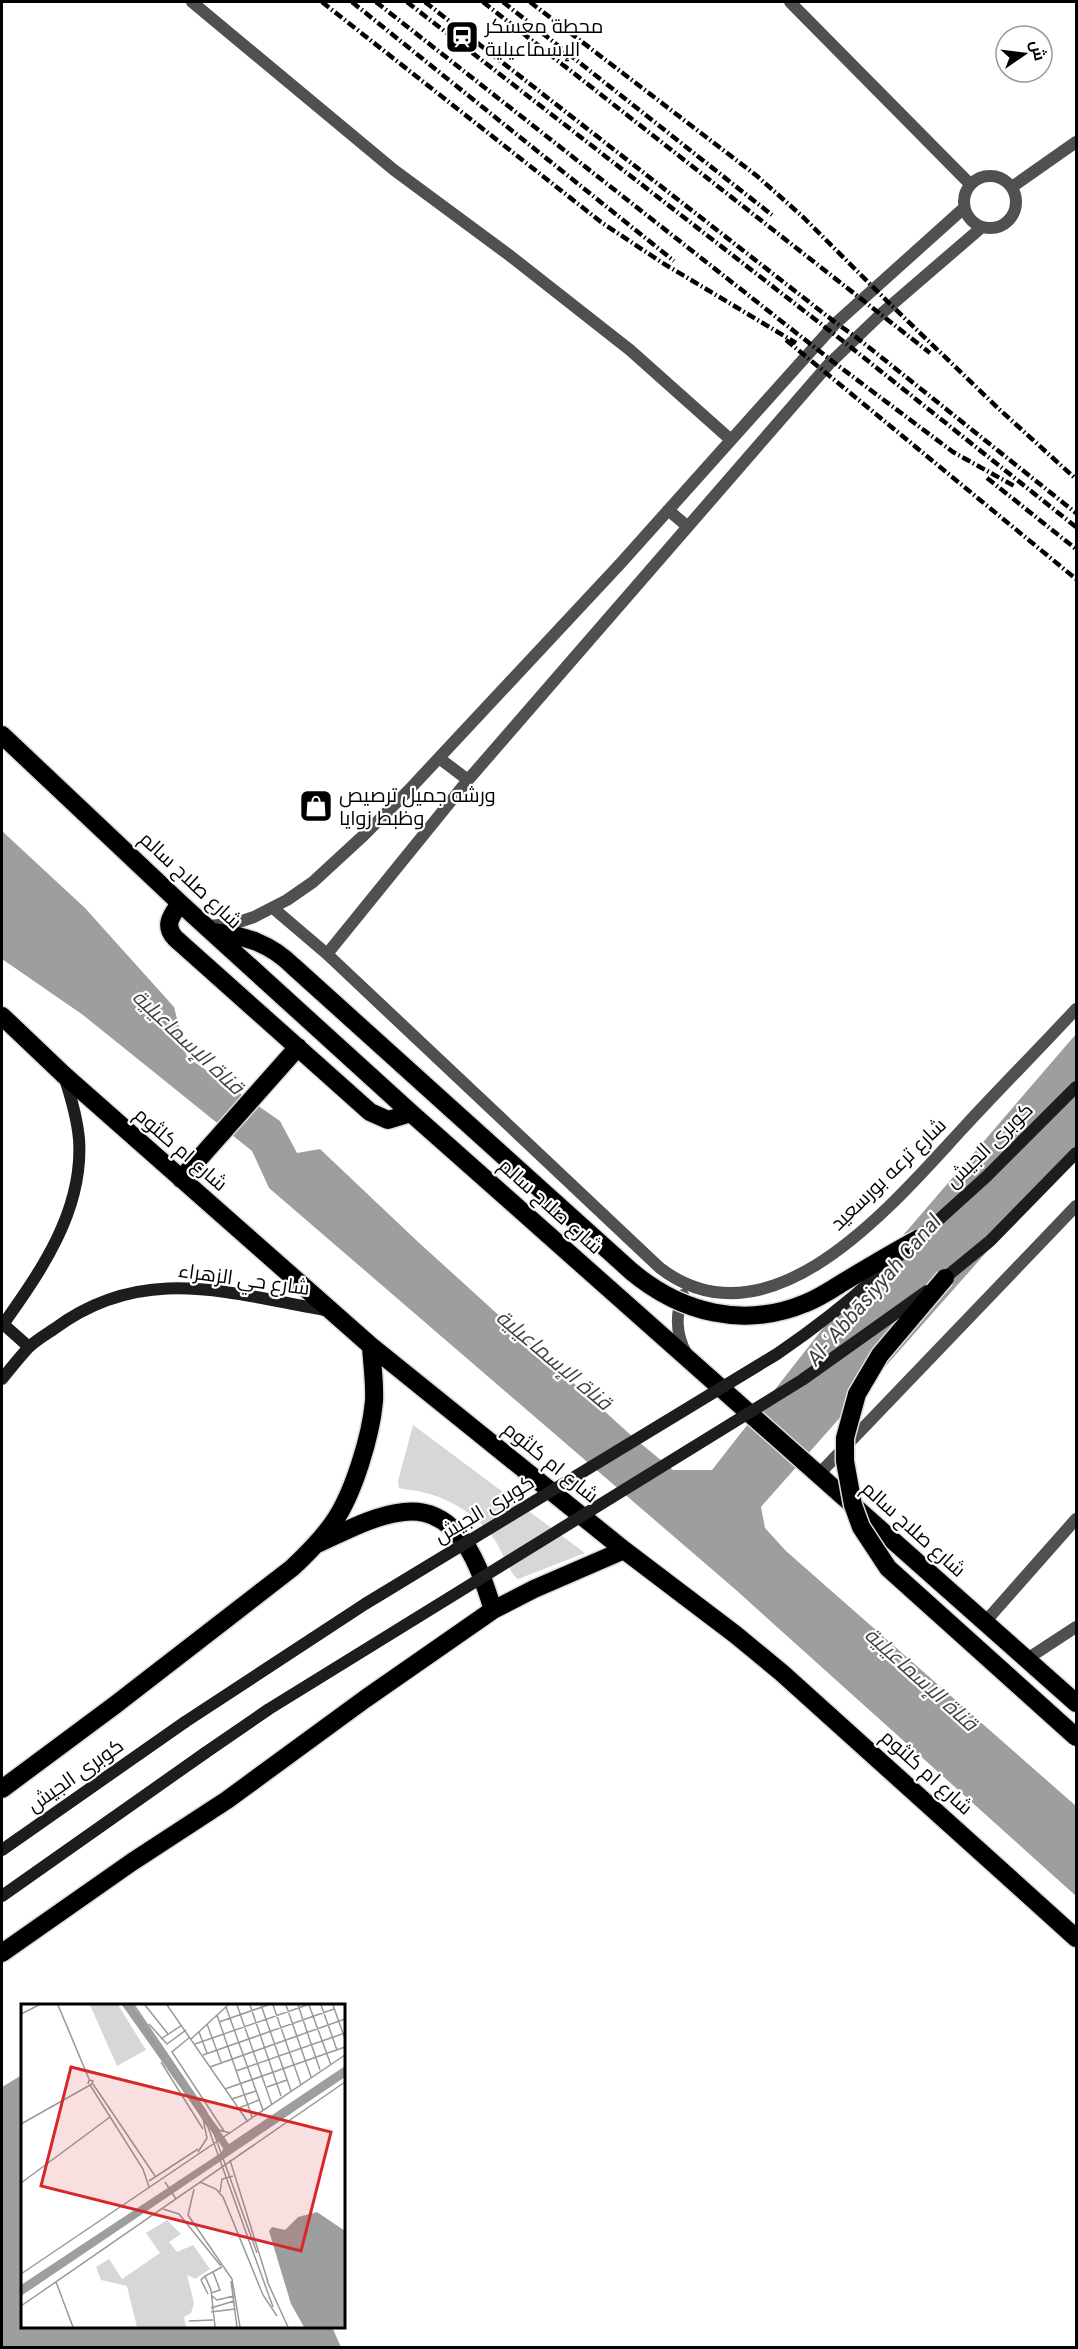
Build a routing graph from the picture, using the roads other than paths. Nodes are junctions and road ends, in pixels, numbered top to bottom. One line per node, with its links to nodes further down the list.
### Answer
1 (192, 2): 8 (street)
2 (790, 2): 4 (street)
3 (1077, 142): 5 (street)
4 (970, 184): 5 (street); 6 (street)
5 (1011, 187): 7 (street)
6 (964, 208): 7 (street); 8 (street)
7 (982, 227): 10 (street)
8 (730, 440): 9 (street)
9 (668, 510): 10 (street); 12 (street)
10 (687, 526): 13 (street)
11 (2, 735): 14 (highway, شارع صلاح سالم)
12 (439, 758): 13 (street); 15 (street)
13 (468, 780): 17 (street)
14 (180, 903): 16 (highway, شارع صلاح سالم); 20 (highway)
15 (273, 908): 16 (street); 17 (street)
16 (210, 929): 23 (highway, شارع صلاح سالم); 27 (highway, bridge)
17 (327, 954): 29 (street)
18 (1077, 1009): 29 (street, شارع ترعه بورسعيد)
19 (2, 1017): 21 (highway, شارع ام كلثوم)
20 (298, 1047): 23 (highway); 25 (highway)
21 (64, 1075): 25 (highway, شارع ام كلثوم); 31 (main road)
22 (1077, 1087): 27 (main road, كوبرى الجيش, bridge)
23 (411, 1113): 34 (highway, شارع صلاح سالم)
24 (1077, 1153): 28 (main road, bridge)
25 (182, 1179): 30 (highway, شارع ام كلثوم)
26 (1077, 1206): 36 (street)
27 (918, 1239): 47 (main road, كوبرى الجيش, bridge)
28 (945, 1278): 45 (highway, bridge); 48 (main road, bridge)
29 (688, 1286): 34 (street)
30 (331, 1311): 32 (highway, شارع ام كلثوم); 33 (main road, شارع حي الزهراء)
31 (2, 1325): 33 (main road)
32 (371, 1346): 38 (highway); 39 (highway, شارع ام كلثوم)
33 (29, 1347): 35 (main road, شارع حي الزهراء)
34 (693, 1362): 36 (highway, شارع صلاح سالم)
35 (2, 1379)
36 (819, 1474): 41 (highway, شارع صلاح سالم)
37 (1077, 1520): 41 (street)
38 (316, 1545): 40 (highway); 46 (highway)
39 (624, 1551): 40 (highway); 49 (highway, شارع ام كلثوم)
40 (493, 1610): 50 (highway)
41 (985, 1622): 43 (highway, شارع صلاح سالم)
42 (1077, 1627): 43 (street)
43 (1027, 1659): 44 (highway, شارع صلاح سالم)
44 (1077, 1703)
45 (1077, 1737)
46 (2, 1789)
47 (2, 1850)
48 (2, 1896)
49 (1077, 1938)
50 (2, 1953)

